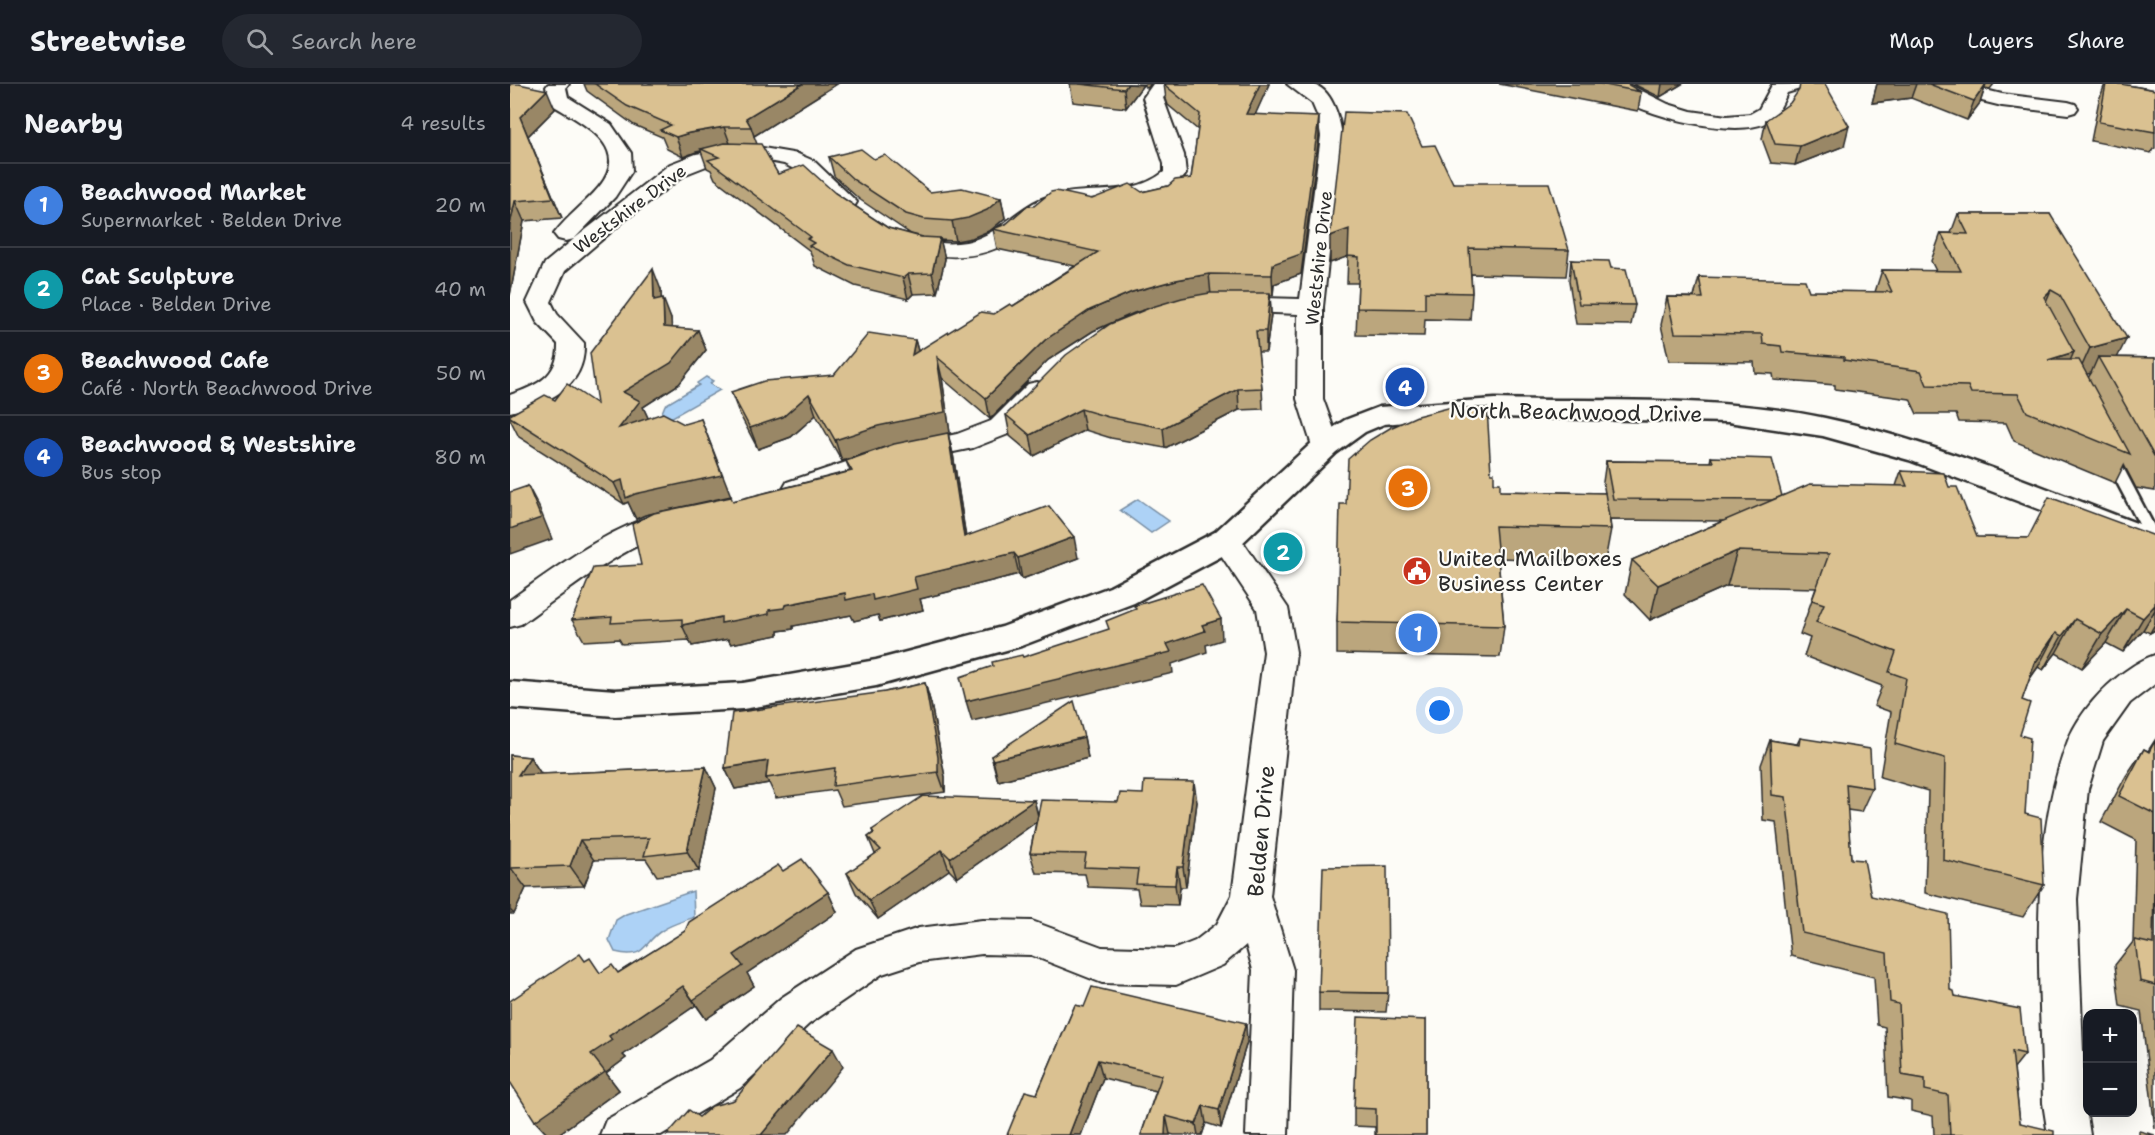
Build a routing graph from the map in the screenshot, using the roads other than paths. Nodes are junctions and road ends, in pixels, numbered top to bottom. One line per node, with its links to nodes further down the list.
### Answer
1 (559, 84): 8 (street)
2 (1169, 84): 8 (street, Westshire Drive)
3 (1298, 84): 10 (street, Westshire Drive)
4 (1613, 84): 5 (street)
5 (1796, 84)
6 (1936, 84): 7 (street)
7 (2068, 108)
8 (554, 268): 12 (street, Westshire Drive)
9 (1201, 306): 10 (street)
10 (1311, 307): 13 (street, Westshire Drive)
11 (1059, 368): 15 (street)
12 (510, 404)
13 (1326, 446): 17 (street, North Beachwood Drive); 18 (street, North Beachwood Drive)
14 (2106, 448): 18 (lane)
15 (777, 497)
16 (697, 514): 19 (street)
17 (1226, 540): 21 (street, North Beachwood Drive); 22 (street, Belden Drive)
18 (2155, 542)
19 (510, 616)
20 (2155, 667): 25 (street)
21 (510, 694)
22 (1251, 896): 23 (street); 24 (street, Belden Drive)
23 (621, 1135)
24 (1267, 1135)
25 (2069, 1135)

